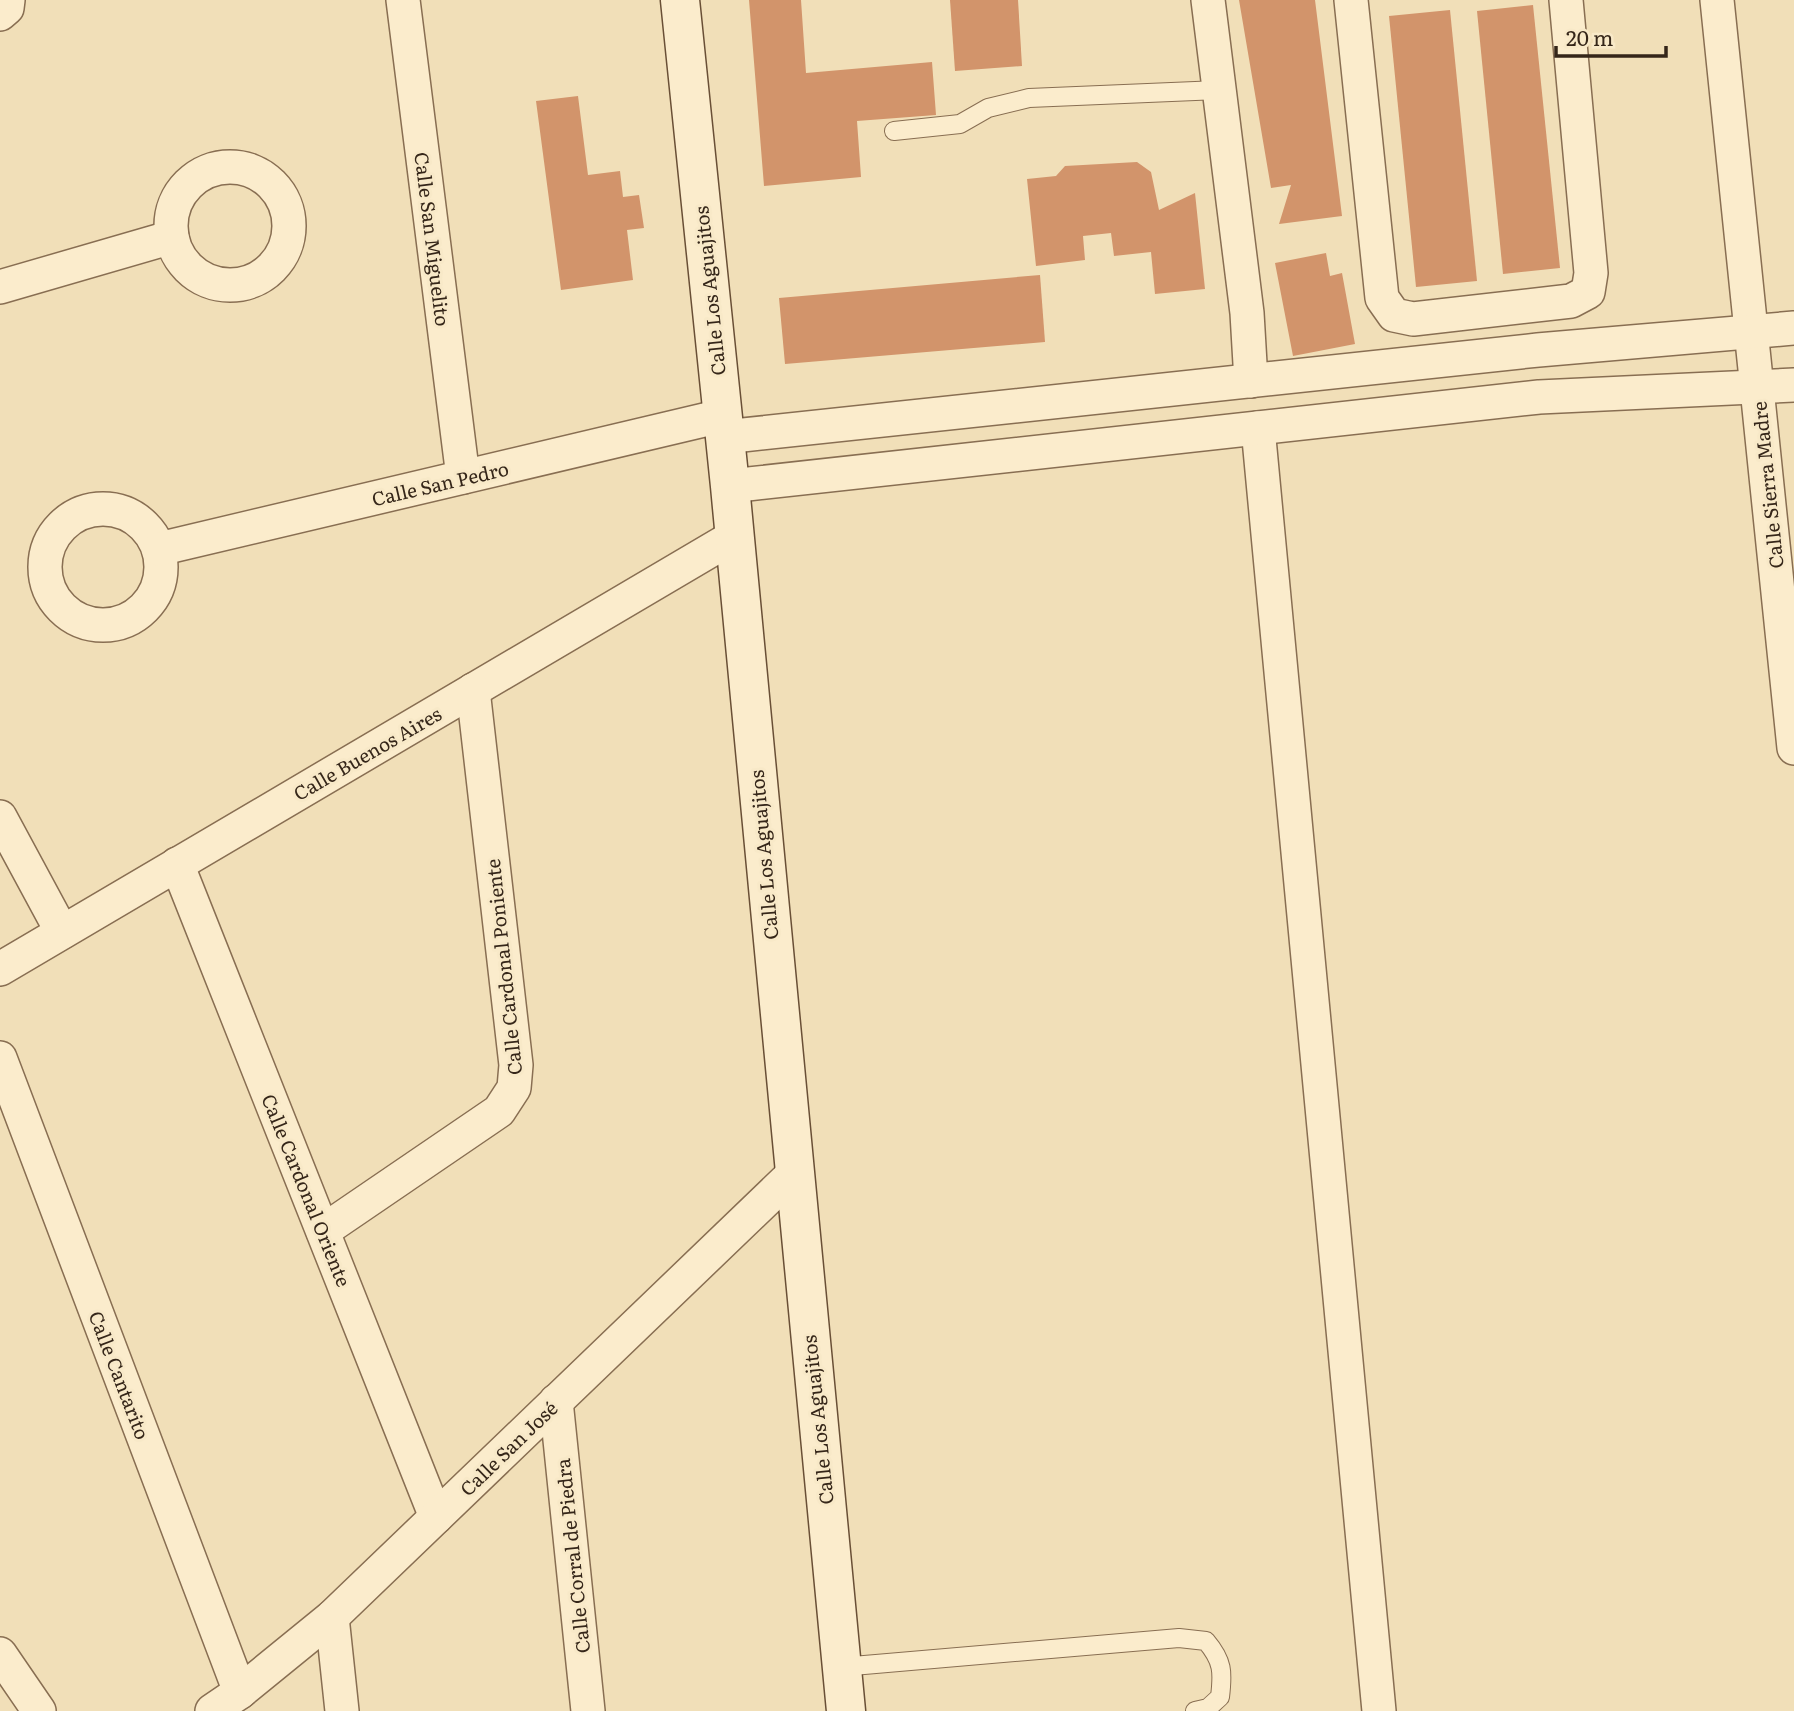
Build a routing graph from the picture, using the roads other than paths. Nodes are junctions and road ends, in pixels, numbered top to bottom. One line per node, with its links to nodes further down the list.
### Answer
1 (8, 0): 8 (street)
2 (403, 0): 20 (street, Calle San Miguelito)
3 (680, 0): 18 (street, Calle Los Aguajitos)
4 (1208, 0): 9 (street)
5 (1355, 0): 6 (street)
6 (1566, 0)
7 (1717, 0): 14 (street)
8 (0, 14)
9 (1219, 90): 10 (lane); 15 (street)
10 (894, 131)
11 (172, 237): 12 (street)
12 (0, 287)
13 (1794, 328): 14 (street, Calle San Pedro)
14 (1751, 332): 15 (street, Calle San Pedro); 17 (street, Calle Sierra Madre)
15 (1251, 381): 18 (street, Calle San Pedro)
16 (1794, 385): 17 (street)
17 (1757, 388): 19 (street); 25 (street, Calle Sierra Madre)
18 (723, 427): 20 (street, Calle San Pedro); 21 (street, Calle Los Aguajitos)
19 (1258, 428): 21 (street); 45 (street)
20 (463, 477): 23 (street, Calle San Pedro)
21 (730, 486): 22 (street, Calle Los Aguajitos)
22 (733, 537): 24 (street, Calle Buenos Aires); 31 (street, Calle Los Aguajitos)
23 (159, 549)
24 (473, 690): 27 (street, Calle Buenos Aires); 32 (street, Calle Cardonal Poniente)
25 (1794, 748)
26 (0, 817): 28 (street)
27 (177, 864): 28 (street, Calle Buenos Aires); 32 (street, Calle Cardonal Oriente)
28 (62, 932): 29 (street, Calle Buenos Aires)
29 (0, 969)
30 (0, 1058): 38 (street, Calle Cantarito)
31 (794, 1173): 33 (street, Calle San José); 37 (street, Calle Los Aguajitos)
32 (323, 1231): 34 (street, Calle Cardonal Oriente)
33 (556, 1401): 34 (street, Calle San José); 42 (street, Calle Corral de Piedra)
34 (436, 1517): 35 (street, Calle San José)
35 (332, 1617): 38 (street, Calle San José); 41 (street)
36 (0, 1654): 39 (street)
37 (841, 1667): 43 (street, Calle Los Aguajitos); 44 (lane)
38 (240, 1692): 40 (street, Calle San José)
39 (39, 1711)
40 (212, 1711)
41 (342, 1711)
42 (587, 1711)
43 (846, 1711)
44 (1195, 1711)
45 (1379, 1711)

